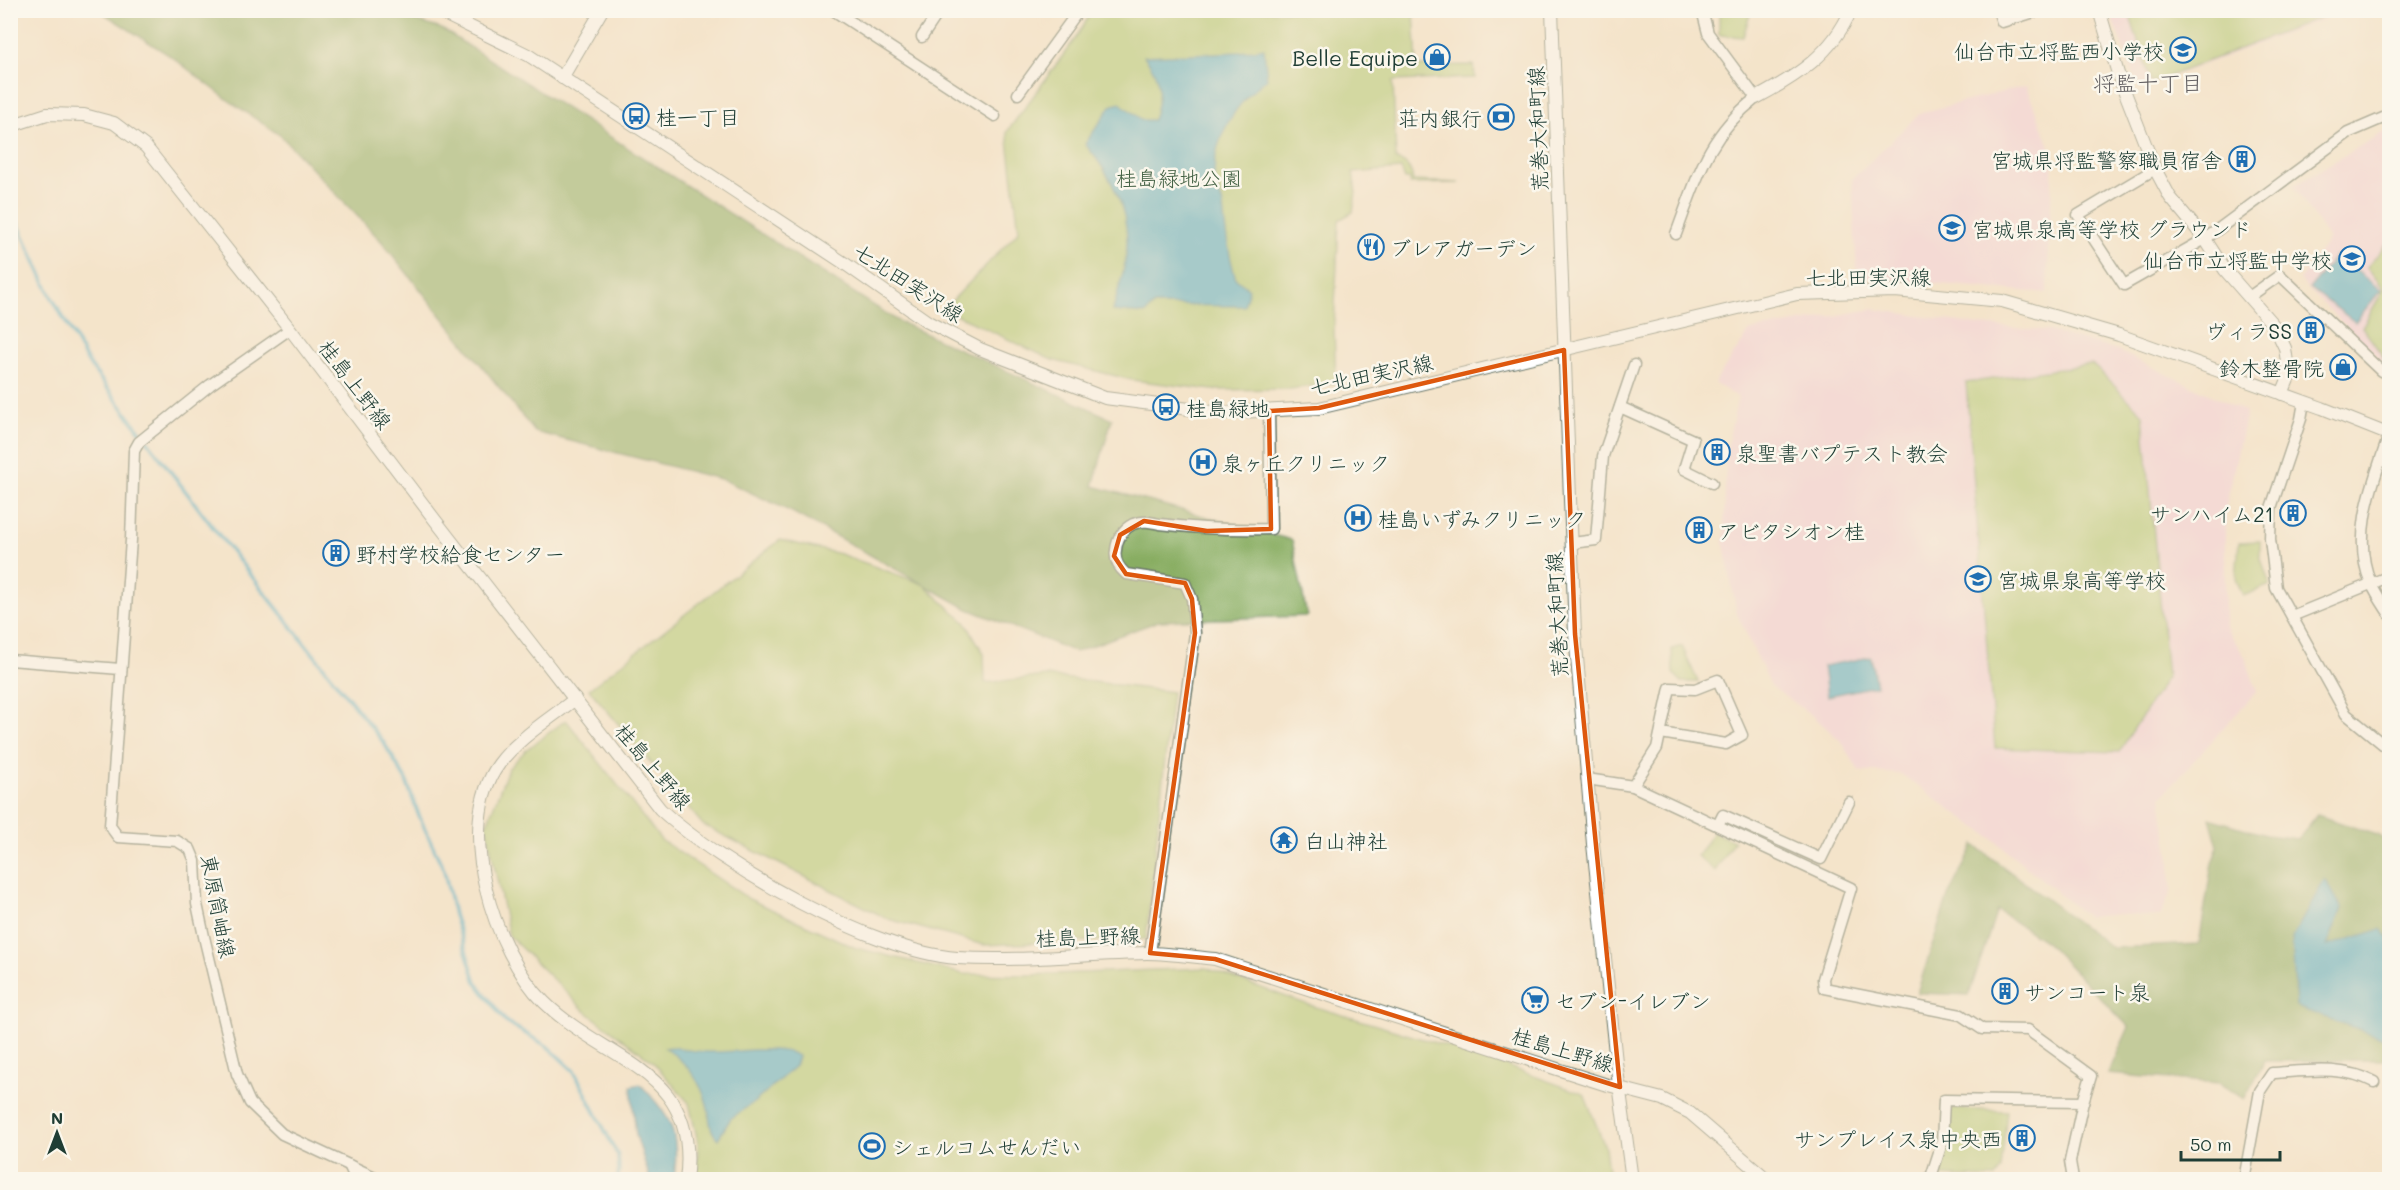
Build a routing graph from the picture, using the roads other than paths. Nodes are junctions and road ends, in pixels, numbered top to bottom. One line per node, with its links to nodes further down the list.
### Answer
1 (436, 10): 13 (street, 七北田実沢線)
2 (602, 10): 13 (street)
3 (833, 10): 17 (street)
4 (940, 10): 12 (street)
5 (1079, 10): 14 (street)
6 (1552, 10): 24 (street, 荒巻大和町線)
7 (1702, 10): 15 (street)
8 (1851, 10): 15 (street)
9 (1998, 10): 10 (street)
10 (2041, 10)
11 (2099, 10): 19 (street)
12 (922, 37)
13 (562, 78): 30 (street, 七北田実沢線)
14 (1018, 94)
15 (1756, 98): 20 (street)
16 (2390, 115): 21 (street)
17 (995, 116)
18 (10, 126): 23 (street, 桂島上野線)
19 (2155, 169): 21 (street); 21 (street)
20 (1676, 234)
21 (2205, 239): 22 (street)
22 (2249, 297): 26 (street); 27 (street)
23 (290, 329): 39 (street, 東原筒岫線); 40 (street, 桂島上野線)
24 (1564, 350): 27 (street, 七北田実沢線); 30 (street, 七北田実沢線); 33 (street, 荒巻大和町線)
25 (1634, 365): 29 (street)
26 (2390, 374)
27 (2282, 394): 28 (street, 七北田実沢線)
28 (2304, 402): 31 (street, 七北田実沢線); 37 (street)
29 (1620, 407): 32 (street); 33 (street)
30 (1269, 411): 47 (street)
31 (2389, 435): 35 (street)
32 (1712, 483)
33 (1572, 543): 43 (street, 荒巻大和町線)
34 (2390, 576): 35 (street)
35 (2370, 582): 36 (street); 37 (street)
36 (2390, 615)
37 (2292, 616): 42 (street)
38 (10, 660): 39 (street)
39 (120, 669): 51 (street, 東原筒岫線)
40 (575, 699): 47 (street, 桂島上野線); 54 (street)
41 (1661, 734): 41 (street); 44 (street)
42 (2390, 750)
43 (1587, 779): 44 (street); 49 (street, 荒巻大和町線)
44 (1633, 786): 46 (street)
45 (1849, 802): 46 (street)
46 (1718, 825): 50 (street)
47 (1150, 953): 49 (street, 桂島上野線)
48 (2374, 1082): 59 (street)
49 (1620, 1087): 55 (street, 荒巻大和町線); 56 (street, 桂島上野線)
50 (2083, 1102): 57 (street); 58 (street)
51 (349, 1165): 52 (street); 53 (street, 東原筒岫線)
52 (356, 1179)
53 (381, 1179)
54 (686, 1179)
55 (1632, 1179)
56 (1768, 1179)
57 (1930, 1179)
58 (2073, 1179)
59 (2244, 1179)

